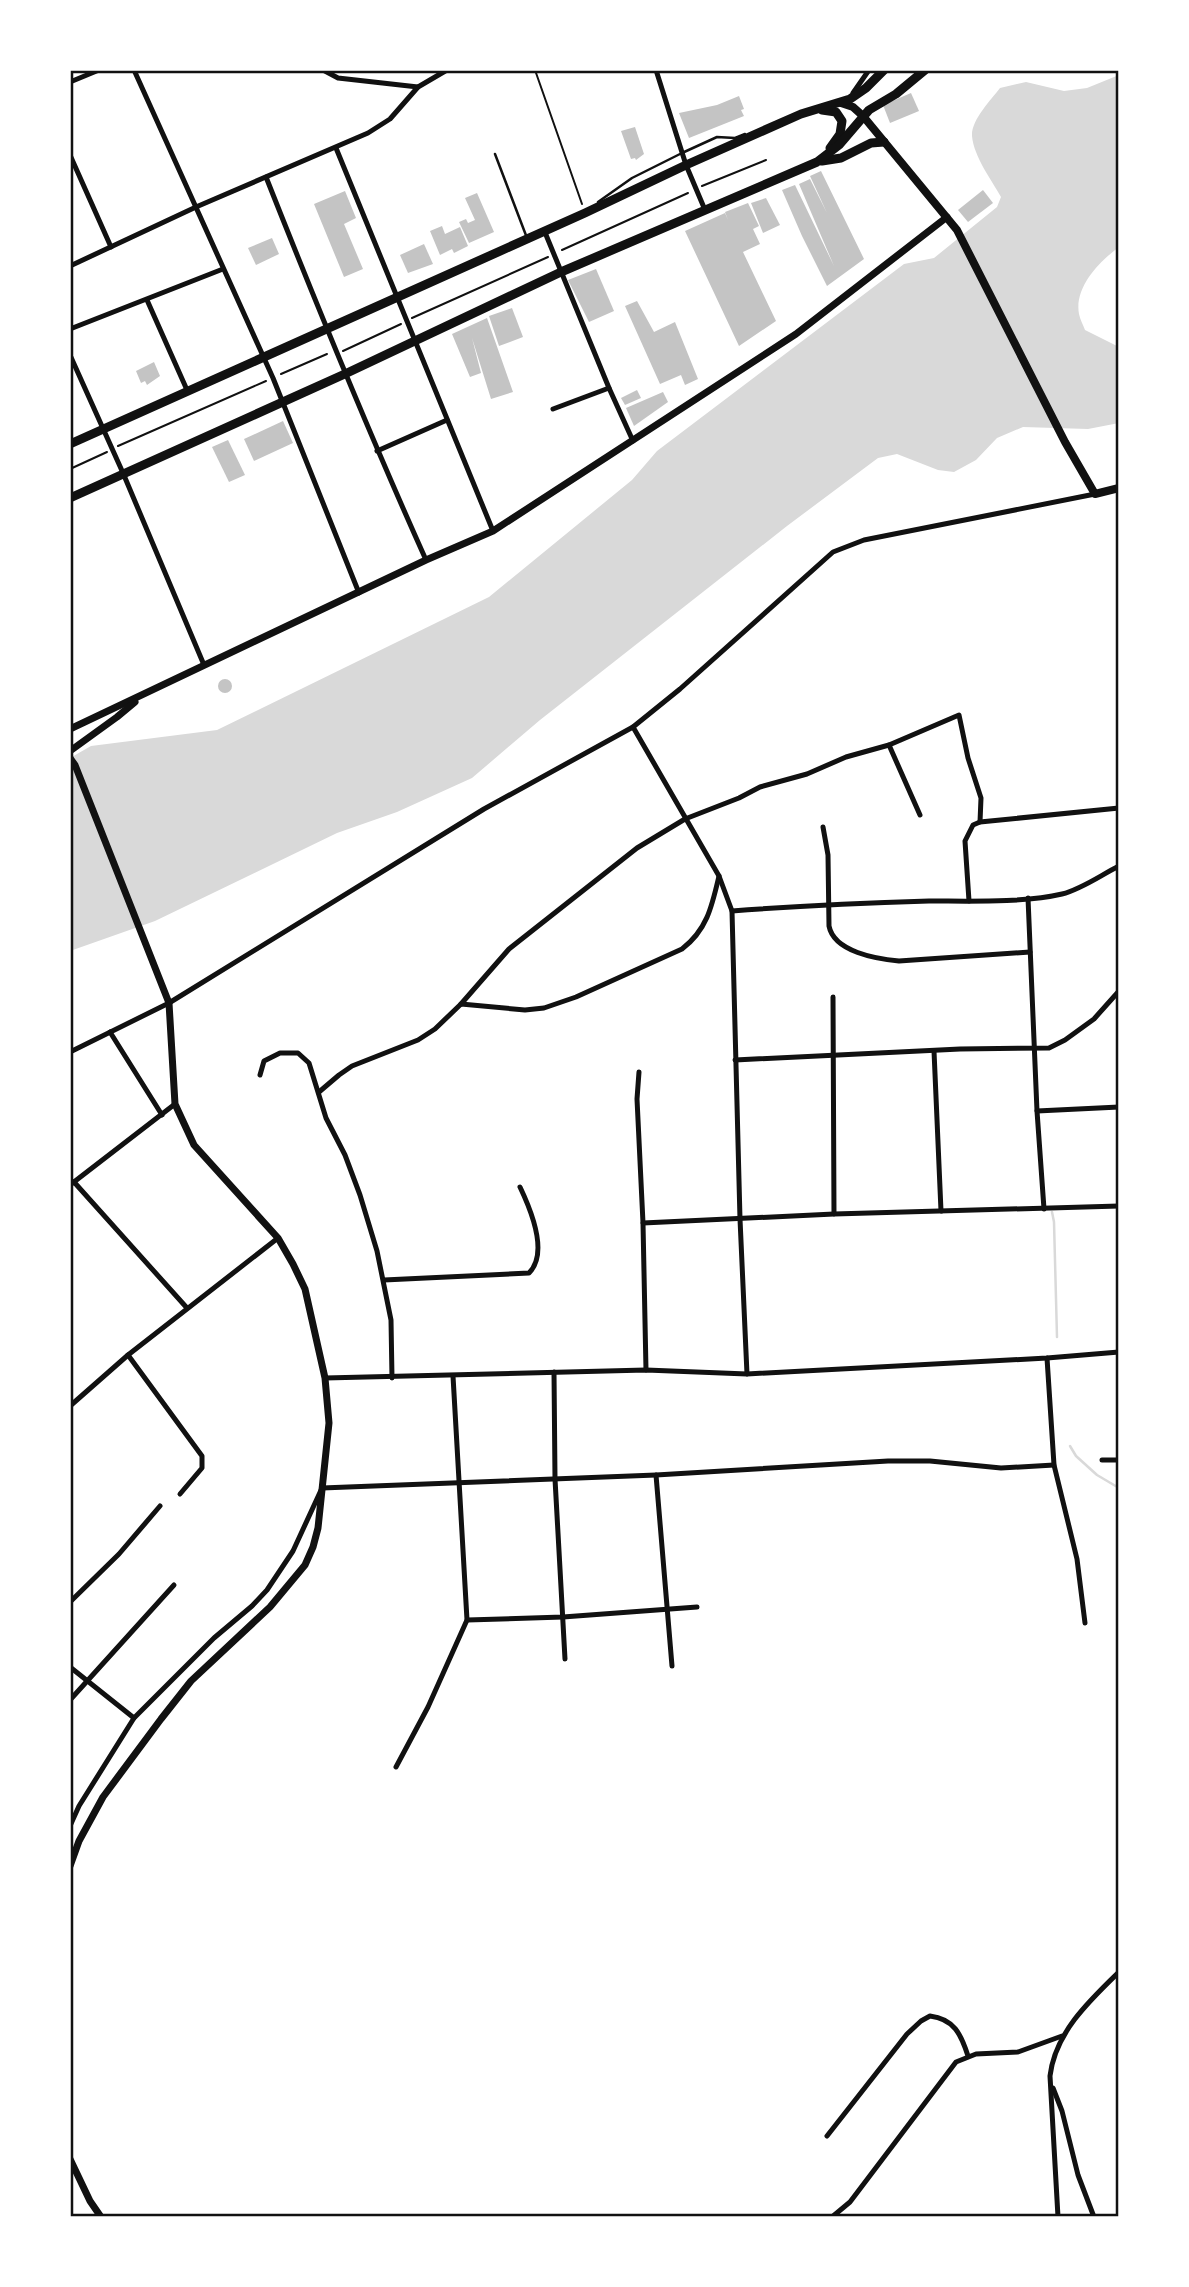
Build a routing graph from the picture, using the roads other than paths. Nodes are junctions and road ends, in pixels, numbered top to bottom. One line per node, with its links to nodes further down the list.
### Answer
1 (99, 70): 9 (street)
2 (134, 70): 23 (street)
3 (323, 70): 10 (street)
4 (447, 70): 10 (street)
5 (656, 70): 17 (street)
6 (869, 70): 11 (street)
7 (884, 70): 11 (highway)
8 (925, 70): 13 (highway)
9 (70, 82)
10 (418, 87): 16 (street)
11 (845, 101): 12 (highway); 13 (main road)
12 (817, 109): 14 (highway); 20 (highway)
13 (863, 116): 15 (main road); 20 (highway)
14 (772, 128): 17 (lane); 21 (highway)
15 (884, 142): 20 (highway); 26 (main road)
16 (336, 148): 22 (street); 33 (street)
17 (682, 153): 21 (street); 25 (lane)
18 (495, 154): 28 (lane)
19 (70, 155): 29 (street)
20 (817, 162): 24 (highway)
21 (686, 165): 24 (street); 25 (highway)
22 (266, 177): 23 (street); 36 (street)
23 (196, 207): 29 (street); 31 (street)
24 (705, 210): 32 (highway)
25 (585, 213): 27 (highway)
26 (947, 217): 47 (street); 52 (main road)
27 (544, 230): 28 (highway); 32 (street)
28 (527, 238): 33 (highway)
29 (111, 247): 30 (street)
30 (70, 266)
31 (223, 268): 34 (street); 39 (street)
32 (561, 272): 37 (highway); 41 (street)
33 (396, 297): 36 (highway); 37 (street)
34 (147, 300): 35 (street); 42 (street)
35 (70, 329)
36 (326, 329): 39 (highway); 40 (street)
37 (414, 340): 40 (highway); 45 (street)
38 (70, 355): 46 (street)
39 (263, 357): 42 (highway); 43 (street)
40 (347, 373): 43 (highway); 49 (street)
41 (609, 388): 44 (street); 47 (street)
42 (187, 390): 46 (highway)
43 (283, 402): 50 (highway); 56 (street)
44 (554, 409)
45 (447, 420): 49 (street); 54 (street)
46 (103, 429): 48 (highway); 50 (street)
47 (633, 441): 54 (street)
48 (70, 444)
49 (377, 451): 55 (street)
50 (123, 473): 53 (highway); 57 (street)
51 (1119, 488): 52 (main road)
52 (1095, 494): 59 (street)
53 (70, 498)
54 (493, 531): 55 (street)
55 (426, 560): 56 (street)
56 (359, 593): 57 (street)
57 (204, 665): 58 (street)
58 (141, 697): 60 (street); 62 (street)
59 (633, 727): 66 (street); 78 (street)
60 (70, 729)
61 (888, 745): 65 (street); 66 (street); 67 (street)
62 (70, 751)
63 (72, 761): 78 (street)
64 (1119, 808): 67 (street)
65 (920, 815)
66 (685, 819): 70 (street); 79 (street)
67 (981, 822): 72 (street)
68 (823, 827): 73 (street)
69 (1119, 866): 71 (street)
70 (719, 876): 74 (street); 79 (street)
71 (1028, 898): 72 (street); 75 (street)
72 (969, 901): 73 (street)
73 (828, 904): 74 (street); 75 (street)
74 (732, 911): 85 (street)
75 (1030, 952): 81 (street)
76 (1119, 991): 81 (street)
77 (833, 998): 84 (street)
78 (169, 1003): 80 (street); 89 (street)
79 (461, 1004): 88 (street)
80 (110, 1032): 83 (street); 92 (street)
81 (1035, 1049): 82 (street); 91 (street)
82 (934, 1051): 84 (street); 97 (street)
83 (70, 1052)
84 (833, 1056): 85 (street); 98 (street)
85 (735, 1060): 99 (street)
86 (639, 1072): 100 (street)
87 (260, 1075): 88 (street)
88 (319, 1093): 102 (street)
89 (175, 1104): 92 (street); 101 (street)
90 (1119, 1107): 91 (street)
91 (1037, 1111): 96 (street)
92 (162, 1115): 93 (street)
93 (72, 1183): 103 (street)
94 (520, 1187): 102 (street)
95 (1119, 1206): 96 (street)
96 (1044, 1209): 97 (street)
97 (942, 1211): 98 (street)
98 (834, 1214): 99 (street)
99 (740, 1219): 100 (street); 109 (street)
100 (643, 1223): 107 (street)
101 (278, 1238): 103 (street); 111 (street)
102 (384, 1280): 112 (street)
103 (187, 1308): 105 (street)
104 (1119, 1352): 106 (street)
105 (128, 1356): 113 (street); 121 (street)
106 (1047, 1358): 109 (street); 116 (street)
107 (646, 1370): 108 (street); 109 (street)
108 (554, 1372): 110 (street); 118 (street)
109 (747, 1374)
110 (453, 1376): 112 (street); 119 (street)
111 (326, 1378): 112 (street); 120 (street)
112 (393, 1378)
113 (70, 1406)
114 (1102, 1460): 115 (street)
115 (1119, 1460)
116 (1054, 1465): 117 (street); 129 (street)
117 (656, 1475): 118 (street); 126 (street)
118 (555, 1479): 119 (street); 127 (street)
119 (460, 1484): 120 (street); 128 (street)
120 (322, 1488): 135 (street); 138 (street)
121 (180, 1494)
122 (160, 1506): 124 (street)
123 (174, 1585): 133 (street)
124 (70, 1602)
125 (696, 1607): 126 (street)
126 (667, 1609): 127 (street); 131 (street)
127 (563, 1617): 128 (street); 130 (street)
128 (467, 1620): 136 (street)
129 (1085, 1623)
130 (565, 1659)
131 (672, 1666)
132 (70, 1667): 133 (street)
133 (88, 1682): 134 (street); 135 (street)
134 (70, 1700)
135 (134, 1718): 137 (street)
136 (396, 1767)
137 (70, 1826)
138 (70, 1866)
139 (1119, 1972): 140 (street)
140 (1062, 2036): 141 (street); 142 (street)
141 (968, 2056): 143 (street); 146 (street)
142 (1051, 2085): 147 (street); 148 (street)
143 (827, 2136)
144 (70, 2159): 145 (street)
145 (101, 2217)
146 (832, 2217)
147 (1058, 2217)
148 (1094, 2217)

